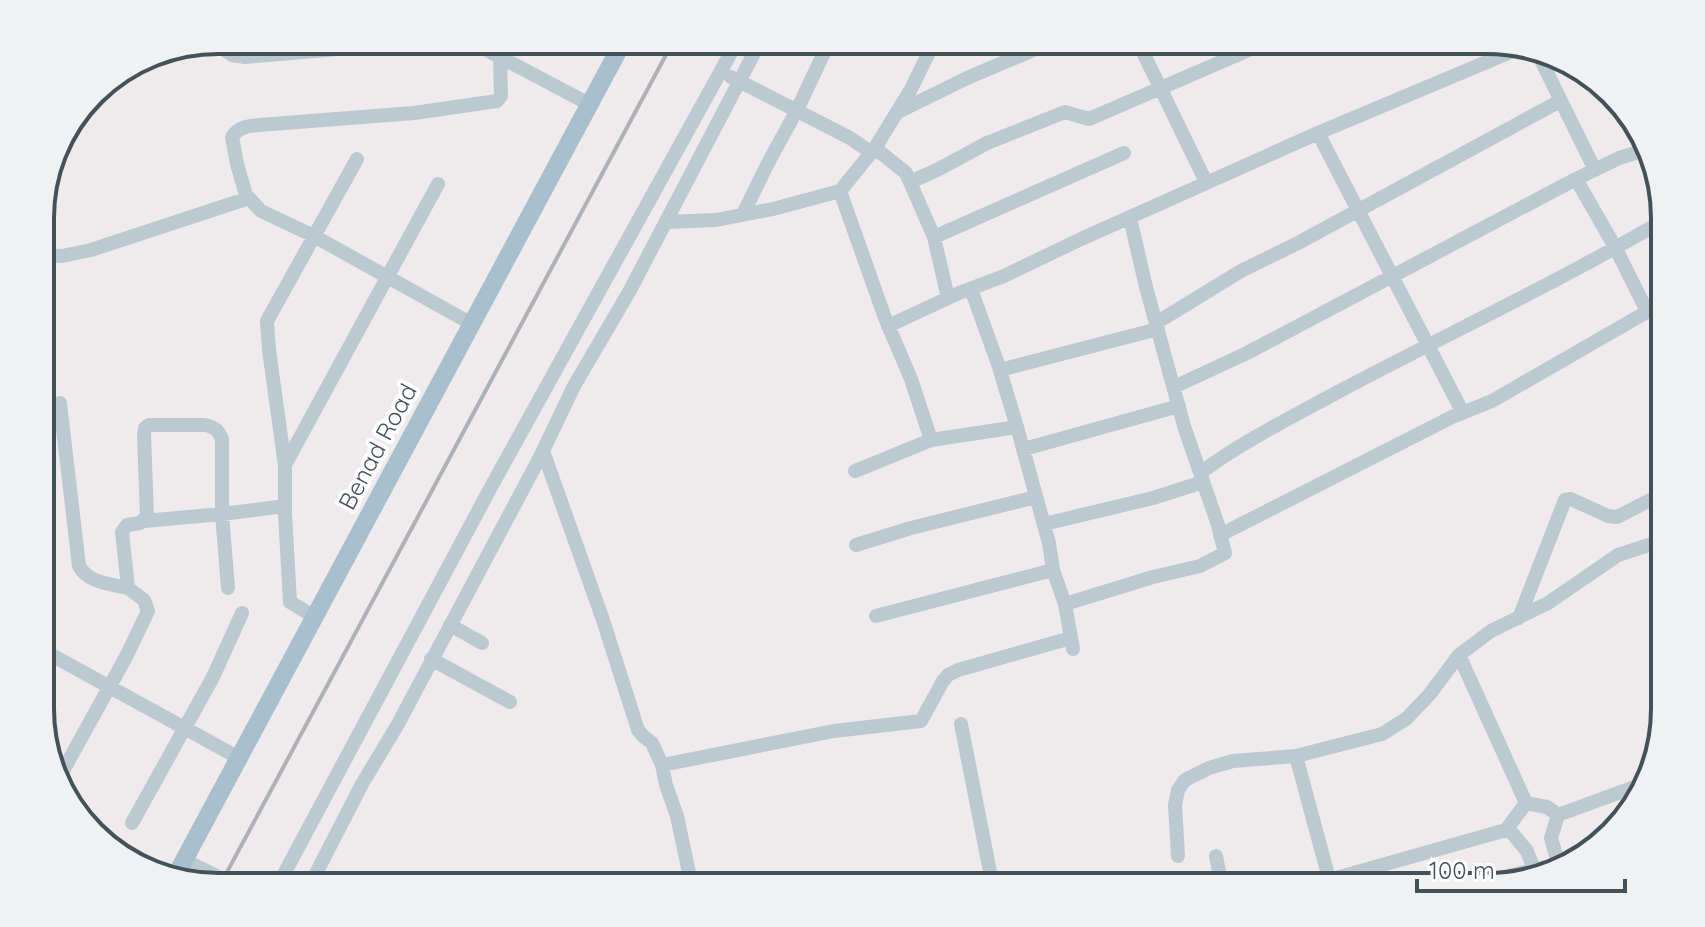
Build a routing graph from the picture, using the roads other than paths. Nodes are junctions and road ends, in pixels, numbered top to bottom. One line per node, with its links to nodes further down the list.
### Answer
1 (230, 54): 2 (street)
2 (280, 54)
3 (493, 54): 13 (street)
4 (616, 54): 19 (main road, Benad Road)
5 (730, 54): 15 (street)
6 (753, 54): 16 (street)
7 (823, 54): 20 (street)
8 (928, 54): 21 (street)
9 (1023, 54): 21 (street)
10 (1144, 54): 17 (street)
11 (1240, 54): 17 (street)
12 (1504, 55): 22 (street)
13 (500, 58): 19 (street); 33 (street)
14 (1543, 64): 18 (street)
15 (721, 70): 16 (street); 107 (street)
16 (739, 81): 20 (street); 37 (street)
17 (1161, 88): 29 (street); 30 (street)
18 (1560, 101): 27 (street); 34 (street)
19 (589, 104): 49 (main road, Benad Road)
20 (797, 110): 23 (street); 35 (street)
21 (897, 112): 23 (street)
22 (1318, 133): 30 (street); 34 (street)
23 (873, 150): 29 (street); 32 (street)
24 (1638, 152): 27 (street)
25 (1124, 153): 40 (street)
26 (357, 159): 39 (street)
27 (1595, 170): 28 (street)
28 (1576, 179): 41 (street); 43 (street)
29 (910, 182): 40 (street)
30 (1206, 182): 36 (street)
31 (438, 184): 44 (street)
32 (840, 191): 35 (street); 50 (street)
33 (249, 198): 39 (street); 42 (street)
34 (1359, 210): 43 (street); 51 (street)
35 (743, 214): 37 (street)
36 (1130, 218): 45 (street); 51 (street)
37 (666, 222): 61 (street)
38 (1651, 227): 41 (street)
39 (314, 236): 44 (street); 62 (street)
40 (934, 237): 46 (street)
41 (1615, 247): 48 (street); 52 (street)
42 (54, 256)
43 (1393, 276): 52 (street); 54 (street)
44 (388, 277): 49 (street); 62 (street)
45 (971, 289): 46 (street); 53 (street)
46 (948, 298): 50 (street)
47 (1651, 309): 48 (street)
48 (1647, 311): 57 (street)
49 (472, 324): 80 (main road, Benad Road)
50 (888, 326): 59 (street)
51 (1157, 326): 53 (street); 54 (street)
52 (1428, 346): 57 (street); 64 (street)
53 (1000, 370): 58 (street)
54 (1174, 387): 56 (street)
55 (60, 403): 75 (street)
56 (1179, 406): 60 (street); 64 (street)
57 (1463, 413): 71 (street)
58 (1017, 427): 59 (street); 60 (street)
59 (931, 440): 63 (street)
60 (1024, 449): 65 (street)
61 (543, 451): 82 (street); 93 (street)
62 (285, 466): 67 (street)
63 (855, 471)
64 (1201, 477): 70 (street); 71 (street)
65 (1036, 497): 70 (street); 73 (street)
66 (1651, 500): 81 (street)
67 (285, 506): 68 (street); 80 (street)
68 (222, 514): 69 (street); 69 (street); 76 (street)
69 (144, 521): 75 (street)
70 (1044, 524): 74 (street)
71 (1220, 535): 77 (street)
72 (1651, 544): 81 (street)
73 (856, 545)
74 (1053, 570): 77 (street); 79 (street)
75 (128, 588): 87 (street)
76 (228, 588)
77 (1065, 604): 93 (street)
78 (242, 613): 90 (street)
79 (876, 616)
80 (315, 617): 92 (main road, Benad Road)
81 (1519, 618): 84 (street)
82 (450, 625): 83 (street); 86 (street)
83 (482, 643)
84 (1459, 655): 91 (street); 96 (street)
85 (54, 656): 87 (street)
86 (431, 659): 88 (street); 108 (street)
87 (110, 687): 90 (street); 94 (street)
88 (510, 702)
89 (961, 724): 110 (street)
90 (185, 728): 92 (street); 98 (street)
91 (1296, 756): 100 (street); 112 (street)
92 (239, 758): 103 (main road, Benad Road)
93 (662, 765): 109 (street)
94 (65, 768)
95 (1630, 789): 97 (street)
96 (1526, 803): 97 (street); 99 (street)
97 (1558, 815): 102 (street)
98 (132, 823)
99 (1508, 828): 104 (street); 113 (street)
100 (1178, 856)
101 (1216, 856): 111 (street)
102 (1557, 857)
103 (184, 860): 105 (main road, Benad Road); 106 (street)
104 (1533, 866)
105 (180, 868)
106 (210, 873)
107 (284, 873)
108 (316, 873)
109 (689, 873)
110 (990, 873)
111 (1219, 873)
112 (1327, 873)
113 (1365, 873)

